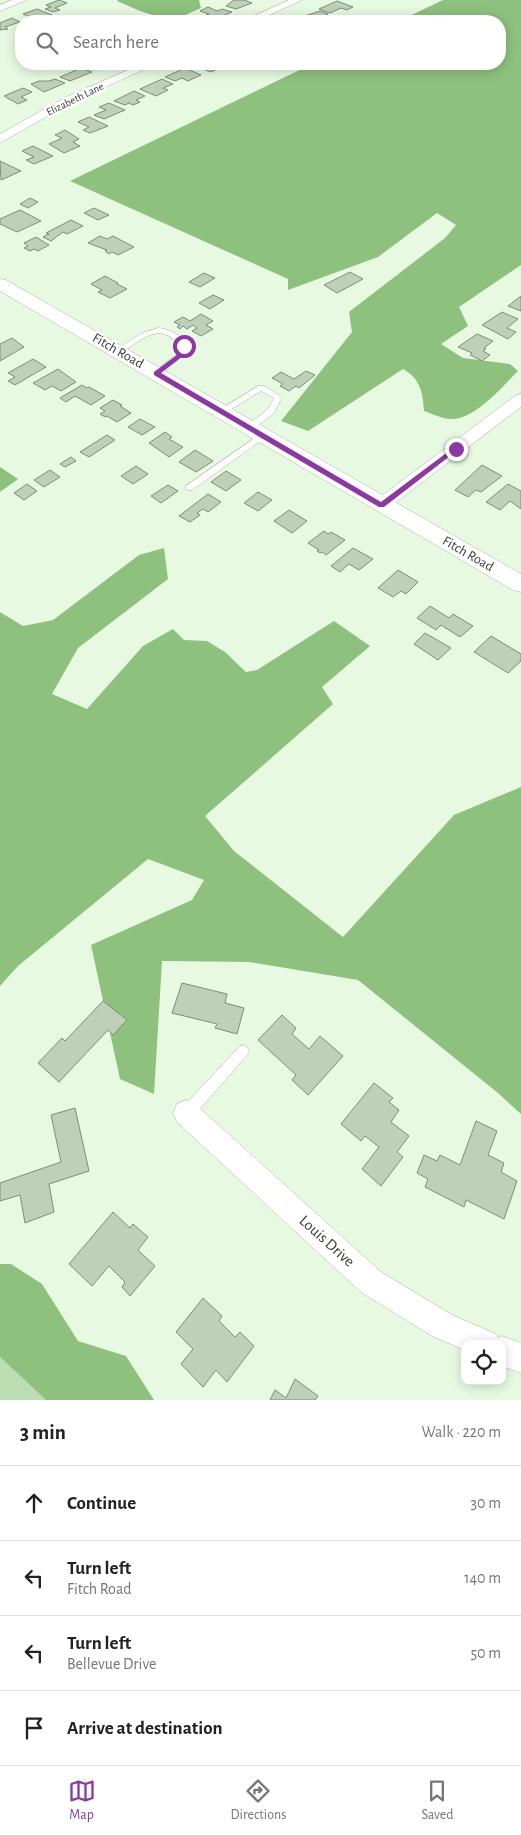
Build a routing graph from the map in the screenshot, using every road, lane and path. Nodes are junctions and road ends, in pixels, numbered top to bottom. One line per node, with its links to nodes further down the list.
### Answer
1 (21, 0): 3 (street)
2 (297, 0): 4 (street)
3 (0, 8)
4 (262, 15)
5 (137, 70): 6 (street, Elizabeth Lane)
6 (0, 138)
7 (0, 284): 8 (street, Fitch Road)
8 (118, 351): 9 (street, Fitch Road); 9 (lane)
9 (156, 373): 11 (street, Fitch Road)
10 (521, 399): 14 (street)
11 (222, 411): 12 (street, Fitch Road); 12 (lane)
12 (256, 431): 13 (lane); 14 (street, Fitch Road)
13 (189, 488)
14 (382, 505): 15 (street, Fitch Road)
15 (521, 584)
16 (243, 1051): 17 (lane)
17 (186, 1113): 18 (street, Louis Drive)
18 (476, 1340)
19 (506, 1352): 20 (street)
20 (521, 1358)

